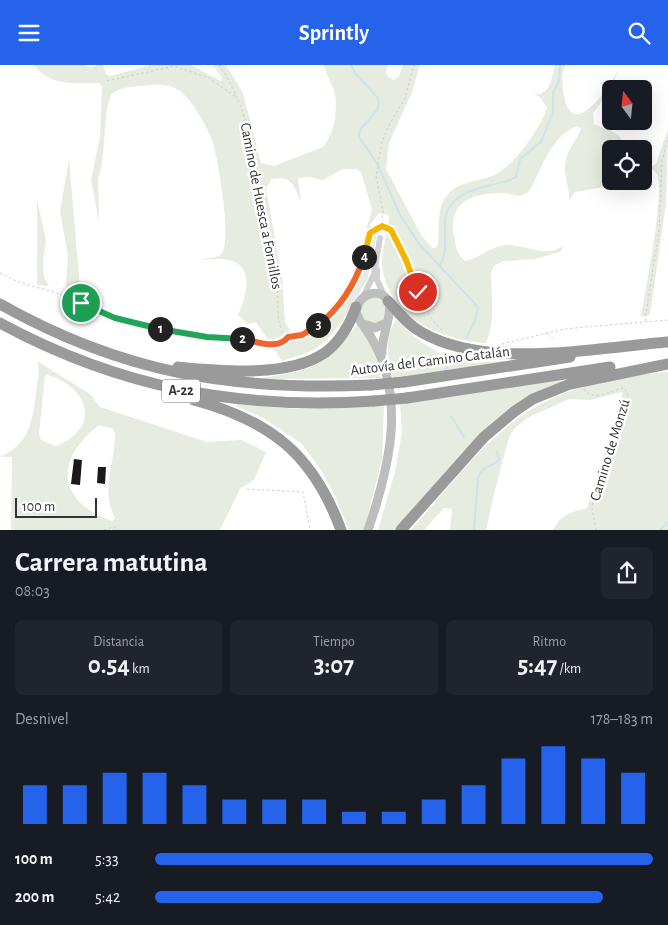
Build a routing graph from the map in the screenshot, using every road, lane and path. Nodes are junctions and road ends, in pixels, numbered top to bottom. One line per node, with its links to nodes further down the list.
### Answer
1 (219, 65): 4 (path, Camino de Huesca a Fornillos)
2 (414, 65): 6 (path)
3 (108, 81): 4 (path)
4 (236, 97): 21 (path, Camino de Huesca a Fornillos)
5 (668, 137): 15 (path)
6 (382, 226): 20 (path); 21 (path)
7 (380, 238): 8 (street)
8 (378, 253): 10 (street); 11 (street)
9 (0, 273): 21 (path)
10 (363, 297): 11 (main road); 13 (main road)
11 (387, 300): 17 (main road); 24 (highway)
12 (0, 304): 23 (highway, Autovía del Camino Catalán / A-22)
13 (356, 307): 18 (main road); 23 (highway)
14 (668, 320): 15 (path)
15 (645, 321): 19 (path)
16 (0, 323): 26 (highway, Autovía del Camino Catalán / A-22)
17 (386, 323): 18 (main road); 28 (main road)
18 (363, 325): 28 (main road)
19 (547, 332): 22 (path); 25 (path)
20 (449, 336)
21 (288, 337)
22 (555, 340)
23 (77, 342): 24 (highway, Autovía del Camino Catalán / A-22, bridge)
24 (668, 343)
25 (500, 345)
26 (58, 352): 27 (highway, Autovía del Camino Catalán / A-22, bridge); 35 (highway)
27 (668, 362): 38 (highway)
28 (383, 365): 31 (main road)
29 (583, 387): 39 (path, Camino de Monzú)
30 (247, 489): 34 (path)
31 (374, 511): 36 (main road); 37 (main road)
32 (104, 530): 33 (path)
33 (119, 530)
34 (310, 530)
35 (340, 530)
36 (368, 530)
37 (372, 530)
38 (401, 530)
39 (596, 530)

